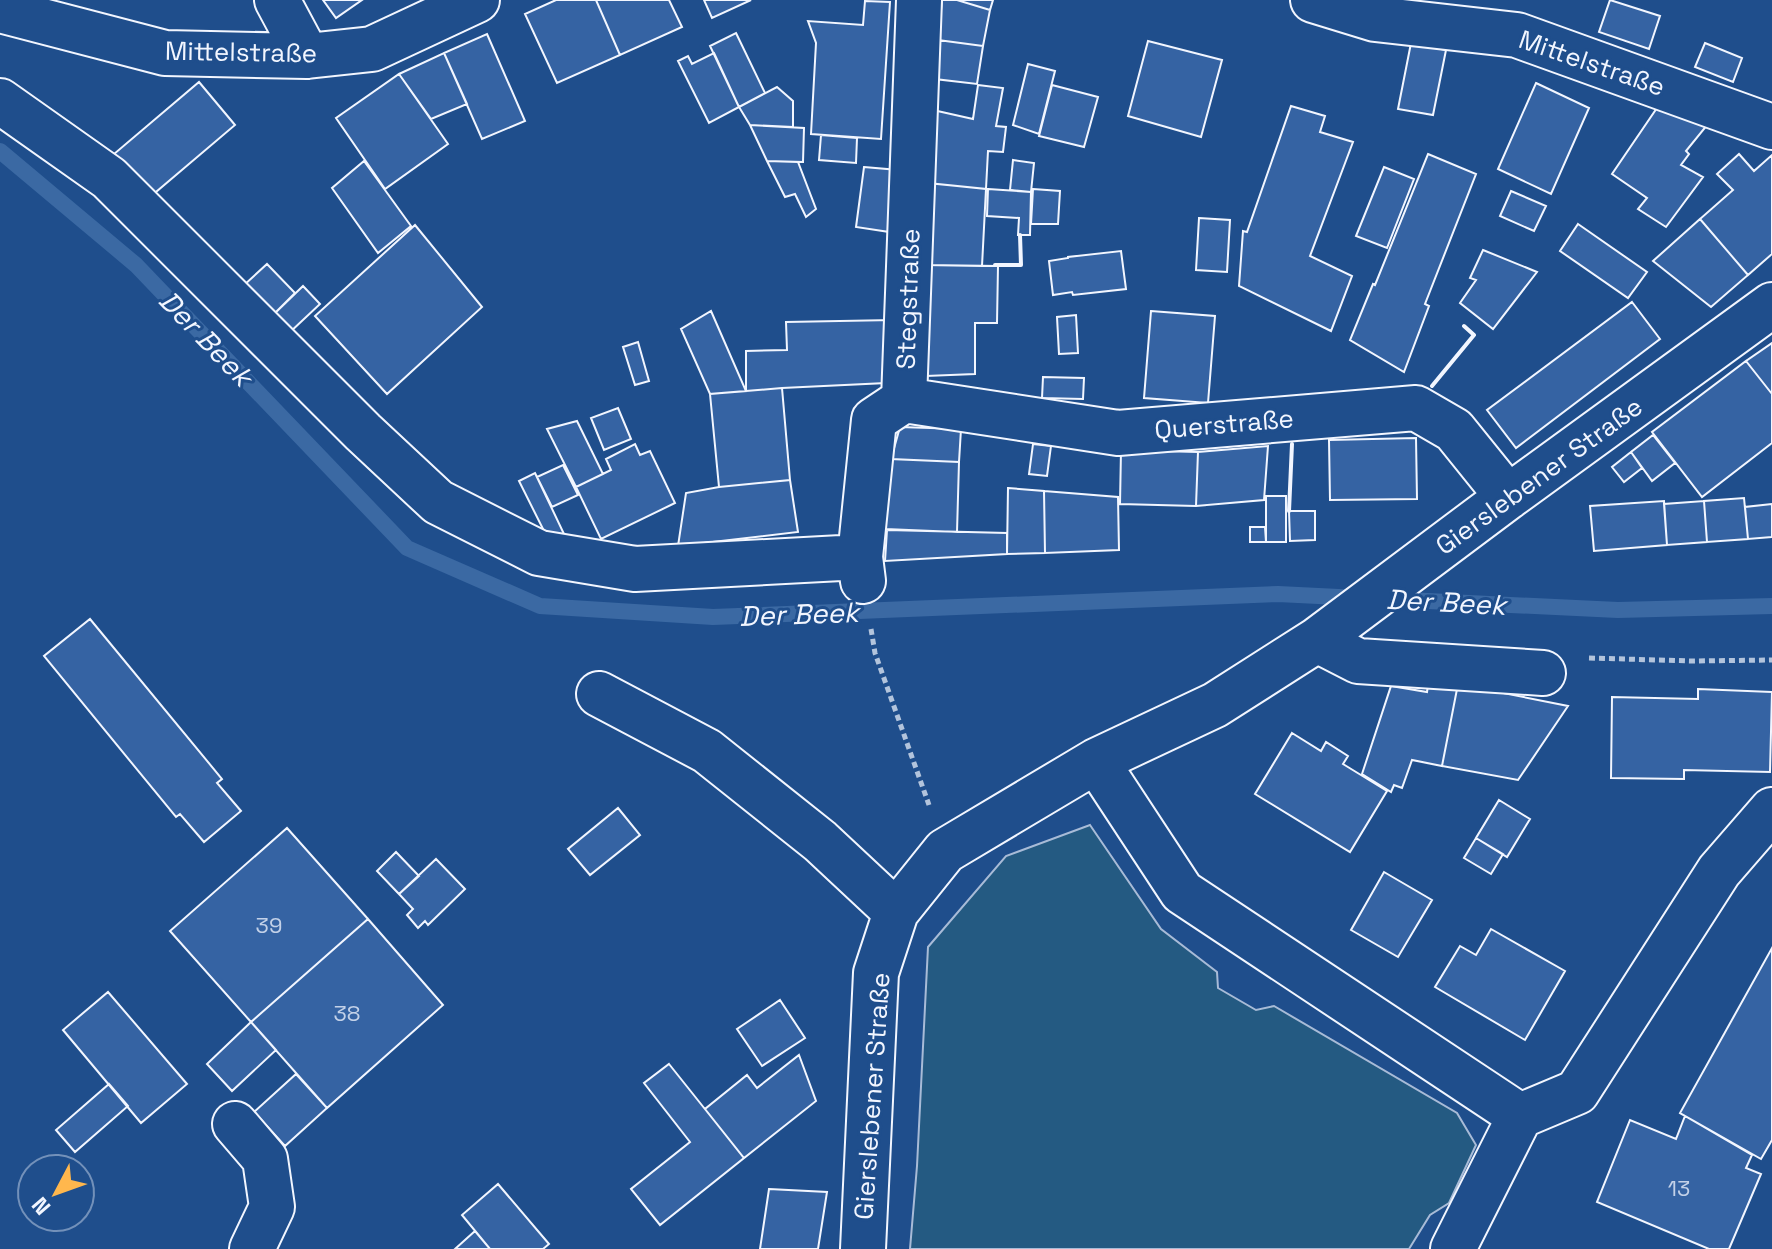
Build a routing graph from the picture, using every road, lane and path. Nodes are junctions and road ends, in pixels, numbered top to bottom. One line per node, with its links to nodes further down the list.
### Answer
1 (277, 0): 6 (street)
2 (477, 0): 6 (street, Mittelstraße)
3 (919, 0): 10 (street, Stegstraße)
4 (1313, 0): 8 (street, Mittelstraße)
5 (0, 10): 6 (street, Mittelstraße)
6 (307, 56)
7 (0, 101): 10 (street, Stegstraße)
8 (1772, 127)
9 (1772, 305): 11 (street, Gierslebener Straße)
10 (904, 400): 11 (street, Querstraße)
11 (1508, 497): 12 (street, Gierslebener Straße)
12 (1324, 636): 15 (street); 17 (street, Gierslebener Straße)
13 (875, 653): 19 (path)
14 (1772, 660): 15 (path)
15 (1543, 673)
16 (599, 694): 20 (street)
17 (1096, 761): 19 (street, Gierslebener Straße); 21 (street)
18 (1772, 810): 21 (street)
19 (945, 851): 20 (street, Gierslebener Straße)
20 (896, 912): 24 (street, Gierslebener Straße)
21 (1520, 1116): 25 (street)
22 (235, 1124): 23 (street)
23 (252, 1249)
24 (863, 1249)
25 (1453, 1249)

